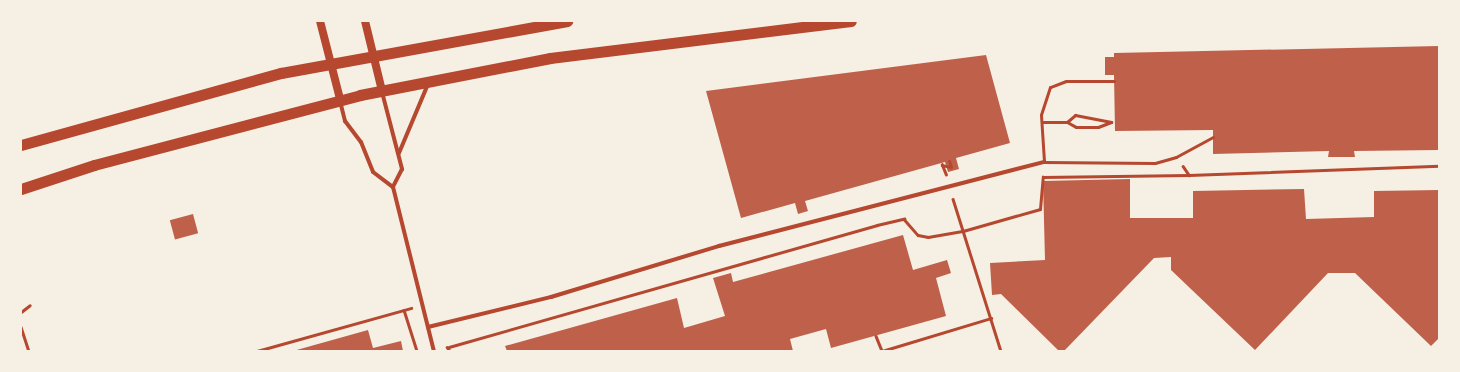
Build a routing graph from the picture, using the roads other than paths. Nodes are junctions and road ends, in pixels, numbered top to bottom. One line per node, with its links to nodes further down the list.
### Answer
1 (320, 21): 6 (main road)
2 (365, 21): 5 (main road)
3 (567, 21): 5 (highway)
4 (851, 21): 8 (highway)
5 (373, 57): 6 (highway); 9 (main road)
6 (329, 64): 10 (main road); 14 (highway)
7 (1114, 81): 11 (lane)
8 (428, 84): 9 (highway); 15 (street)
9 (382, 91): 10 (highway); 15 (street)
10 (340, 99): 17 (street); 18 (highway)
11 (1042, 122): 12 (lane); 16 (lane)
12 (1067, 122): 12 (lane)
13 (1213, 137): 16 (lane)
14 (21, 145)
15 (399, 154): 17 (street)
16 (1044, 162): 21 (street)
17 (393, 187): 21 (street)
18 (21, 189)
19 (30, 306): 20 (lane)
20 (21, 312)
21 (428, 327): 22 (street)
22 (434, 351)

